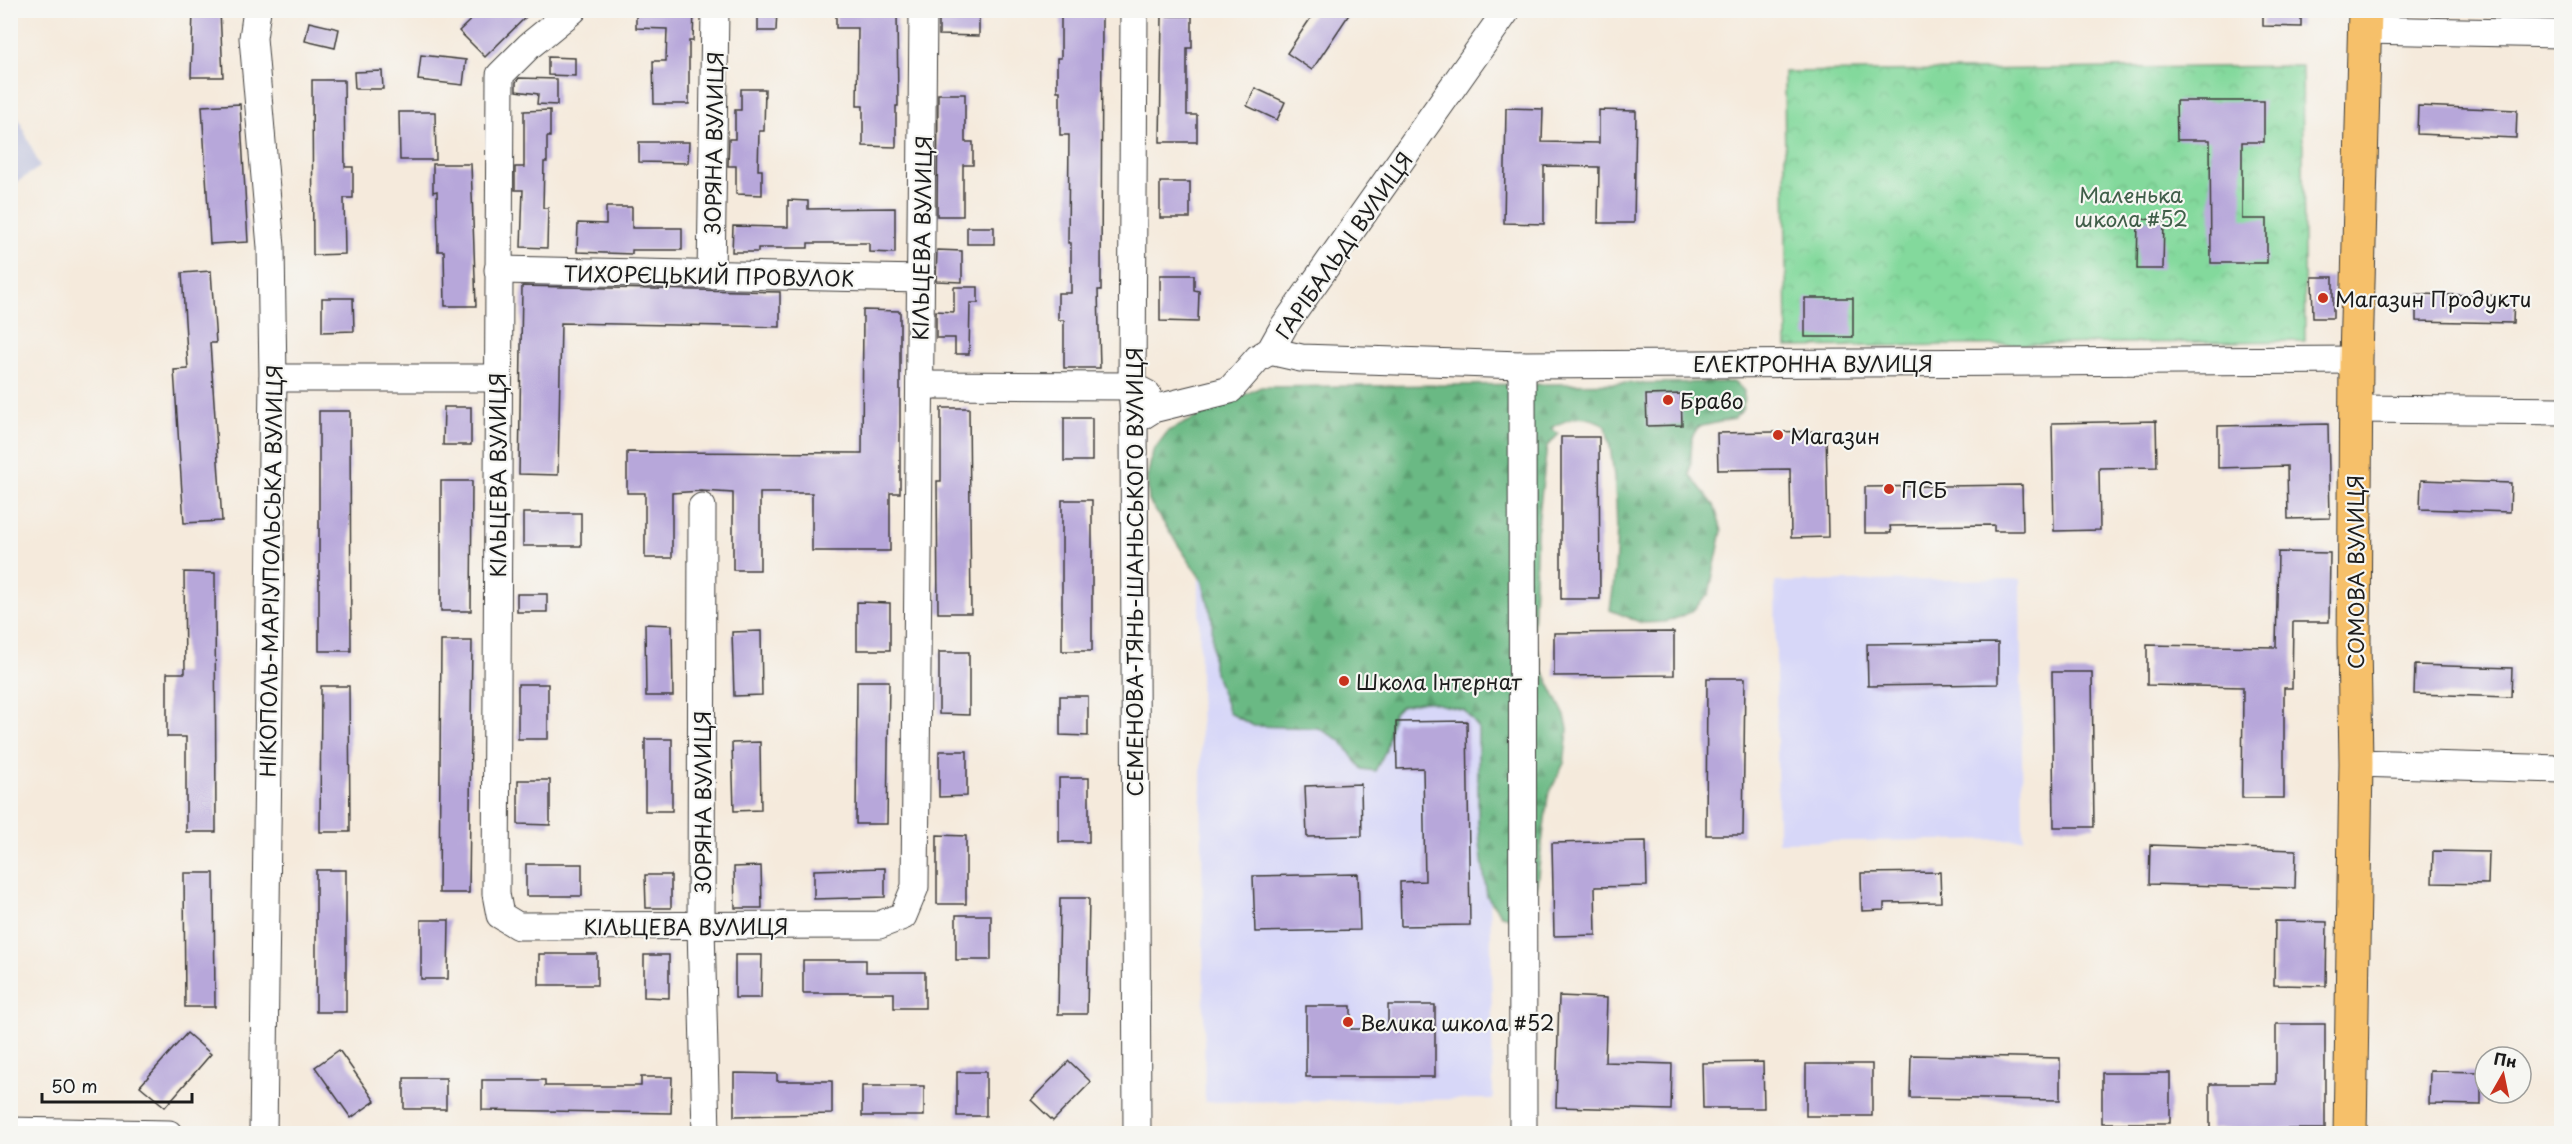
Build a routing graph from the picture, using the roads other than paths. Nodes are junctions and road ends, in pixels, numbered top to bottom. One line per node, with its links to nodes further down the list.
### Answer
1 (257, 10): 15 (street, НІКОПОЛЬ-МАРІУПОЛЬСЬКА ВУЛИЦЯ)
2 (573, 10): 9 (street, КІЛЬЦЕВА ВУЛИЦЯ)
3 (715, 10): 10 (street, ЗОРЯНА ВУЛИЦЯ)
4 (923, 10): 11 (street, КІЛЬЦЕВА ВУЛИЦЯ)
5 (1134, 10): 18 (street, СЕМЕНОВА-ТЯНЬ-ШАНЬСЬКОГО ВУЛИЦЯ)
6 (1507, 10): 12 (street, ГАРІБАЛЬДІ ВУЛИЦЯ)
7 (2364, 20): 8 (street); 13 (main road, СОМОВА ВУЛИЦЯ)
8 (2562, 34)
9 (498, 270): 10 (street, ТИХОРЄЦЬКИЙ ПРОВУЛОК); 16 (street, КІЛЬЦЕВА ВУЛИЦЯ)
10 (711, 275): 11 (street, ТИХОРЄЦЬКИЙ ПРОВУЛОК)
11 (921, 279): 17 (street, КІЛЬЦЕВА ВУЛИЦЯ)
12 (1270, 351): 14 (street, ЕЛЕКТРОННА ВУЛИЦЯ); 19 (street, ГАРІБАЛЬДІ ВУЛИЦЯ)
13 (2356, 360): 14 (street, ЕЛЕКТРОННА ВУЛИЦЯ); 20 (main road, СОМОВА ВУЛИЦЯ)
14 (1522, 365): 32 (street)
15 (273, 378): 16 (street); 29 (street, НІКОПОЛЬ-МАРІУПОЛЬСЬКА ВУЛИЦЯ)
16 (497, 378): 26 (street, КІЛЬЦЕВА ВУЛИЦЯ)
17 (920, 385): 18 (street); 26 (street, КІЛЬЦЕВА ВУЛИЦЯ)
18 (1132, 386): 19 (street); 22 (street, СЕМЕНОВА-ТЯНЬ-ШАНЬСЬКОГО ВУЛИЦЯ)
19 (1168, 406): 22 (street, ГАРІБАЛЬДІ ВУЛИЦЯ)
20 (2357, 409): 21 (street); 24 (main road, СОМОВА ВУЛИЦЯ)
21 (2562, 411)
22 (1134, 421): 31 (street, СЕМЕНОВА-ТЯНЬ-ШАНЬСЬКОГО ВУЛИЦЯ)
23 (702, 507): 26 (street, ЗОРЯНА ВУЛИЦЯ)
24 (2356, 763): 25 (street); 33 (main road, СОМОВА ВУЛИЦЯ)
25 (2562, 769)
26 (701, 926): 30 (street, ЗОРЯНА ВУЛИЦЯ)
27 (10, 1131): 28 (street)
28 (169, 1134)
29 (263, 1134)
30 (706, 1134)
31 (1137, 1134)
32 (1523, 1134)
33 (2350, 1134)

